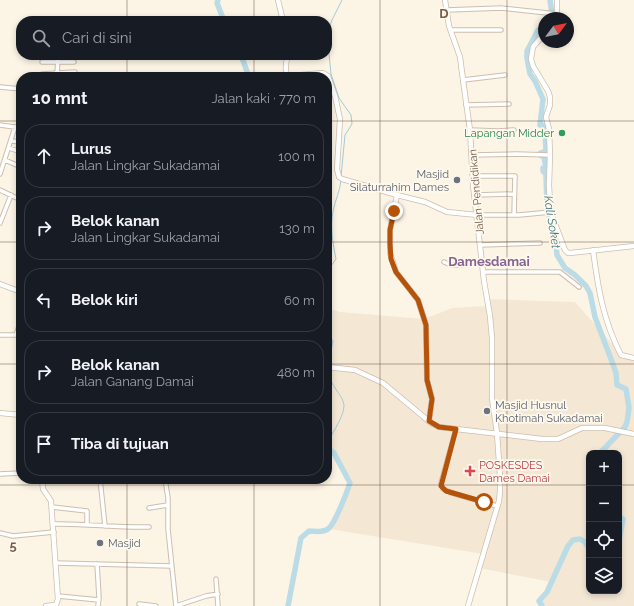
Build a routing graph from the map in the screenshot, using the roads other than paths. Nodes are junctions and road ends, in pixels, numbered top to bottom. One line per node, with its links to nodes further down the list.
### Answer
1 (278, 0): 7 (street)
2 (445, 0): 4 (street, Jalan Pendidikan)
3 (557, 0): 5 (street)
4 (447, 10): 6 (street); 8 (street, Jalan Pendidikan)
5 (557, 12)
6 (538, 13)
7 (282, 16)
8 (451, 30): 9 (street); 18 (street, Jalan Pendidikan)
9 (501, 30)
10 (538, 41): 33 (street)
11 (287, 60): 16 (street)
12 (42, 62): 13 (street)
13 (58, 62): 14 (street); 15 (street)
14 (74, 62)
15 (57, 72)
16 (286, 72)
17 (504, 75): 18 (street)
18 (463, 80): 23 (street, Jalan Pendidikan)
19 (0, 87): 21 (street)
20 (332, 88): 40 (street)
21 (16, 89)
22 (509, 104): 23 (street)
23 (466, 105): 26 (street, Jalan Pendidikan)
24 (0, 126): 25 (street)
25 (16, 127): 28 (street)
26 (470, 130): 27 (street); 32 (street, Jalan Pendidikan)
27 (514, 130)
28 (12, 141): 29 (street); 30 (street)
29 (16, 141)
30 (9, 148): 31 (street); 34 (street)
31 (16, 150)
32 (472, 155): 33 (street); 37 (street, Jalan Pendidikan)
33 (550, 155): 44 (street)
34 (3, 162): 35 (street); 36 (street)
35 (16, 166)
36 (0, 174)
37 (473, 176): 39 (street); 41 (street, Jalan Pendidikan)
38 (0, 190): 42 (street)
39 (514, 194): 41 (street); 46 (street)
40 (397, 195): 45 (street); 64 (street)
41 (475, 195): 45 (street, Jalan Pendidikan)
42 (11, 196): 43 (street); 47 (street)
43 (16, 198)
44 (551, 212): 46 (street); 51 (street)
45 (478, 215): 46 (street); 49 (street, Jalan Pendidikan)
46 (514, 215)
47 (0, 222)
48 (540, 242): 49 (street)
49 (481, 245): 53 (street, Jalan Pendidikan)
50 (634, 246): 51 (street)
51 (593, 250): 60 (street)
52 (444, 262): 53 (street)
53 (483, 264): 54 (street, Jalan Pendidikan)
54 (484, 272): 56 (street); 66 (street, Jalan Pendidikan)
55 (0, 284): 57 (street)
56 (579, 287)
57 (16, 290)
58 (16, 335): 59 (street)
59 (0, 336)
60 (634, 358)
61 (332, 368): 64 (street)
62 (0, 413): 63 (street)
63 (16, 415)
64 (429, 421): 65 (street)
65 (456, 429): 66 (street); 74 (street)
66 (497, 433): 67 (street); 74 (street, Jalan Pendidikan)
67 (632, 434)
68 (16, 473): 69 (street)
69 (0, 474)
70 (42, 484): 75 (street)
71 (101, 484): 79 (street)
72 (166, 484): 73 (street)
73 (168, 505): 76 (street); 85 (street)
74 (497, 506): 97 (street, Jalan Pendidikan)
75 (52, 507): 77 (street); 78 (street)
76 (149, 508)
77 (53, 524): 78 (street); 81 (street)
78 (87, 524): 79 (street)
79 (105, 526): 80 (street)
80 (149, 527)
81 (54, 532): 82 (street); 83 (street)
82 (0, 533)
83 (56, 563): 84 (street); 88 (street)
84 (97, 564): 85 (street); 89 (street)
85 (172, 566): 95 (street)
86 (216, 579): 87 (street)
87 (218, 594): 95 (street); 96 (street)
88 (58, 596): 89 (street); 92 (street)
89 (99, 600): 93 (street)
90 (139, 604): 94 (street)
91 (46, 606): 92 (street)
92 (54, 606)
93 (98, 606)
94 (156, 606)
95 (176, 606)
96 (218, 606)
97 (468, 606)

